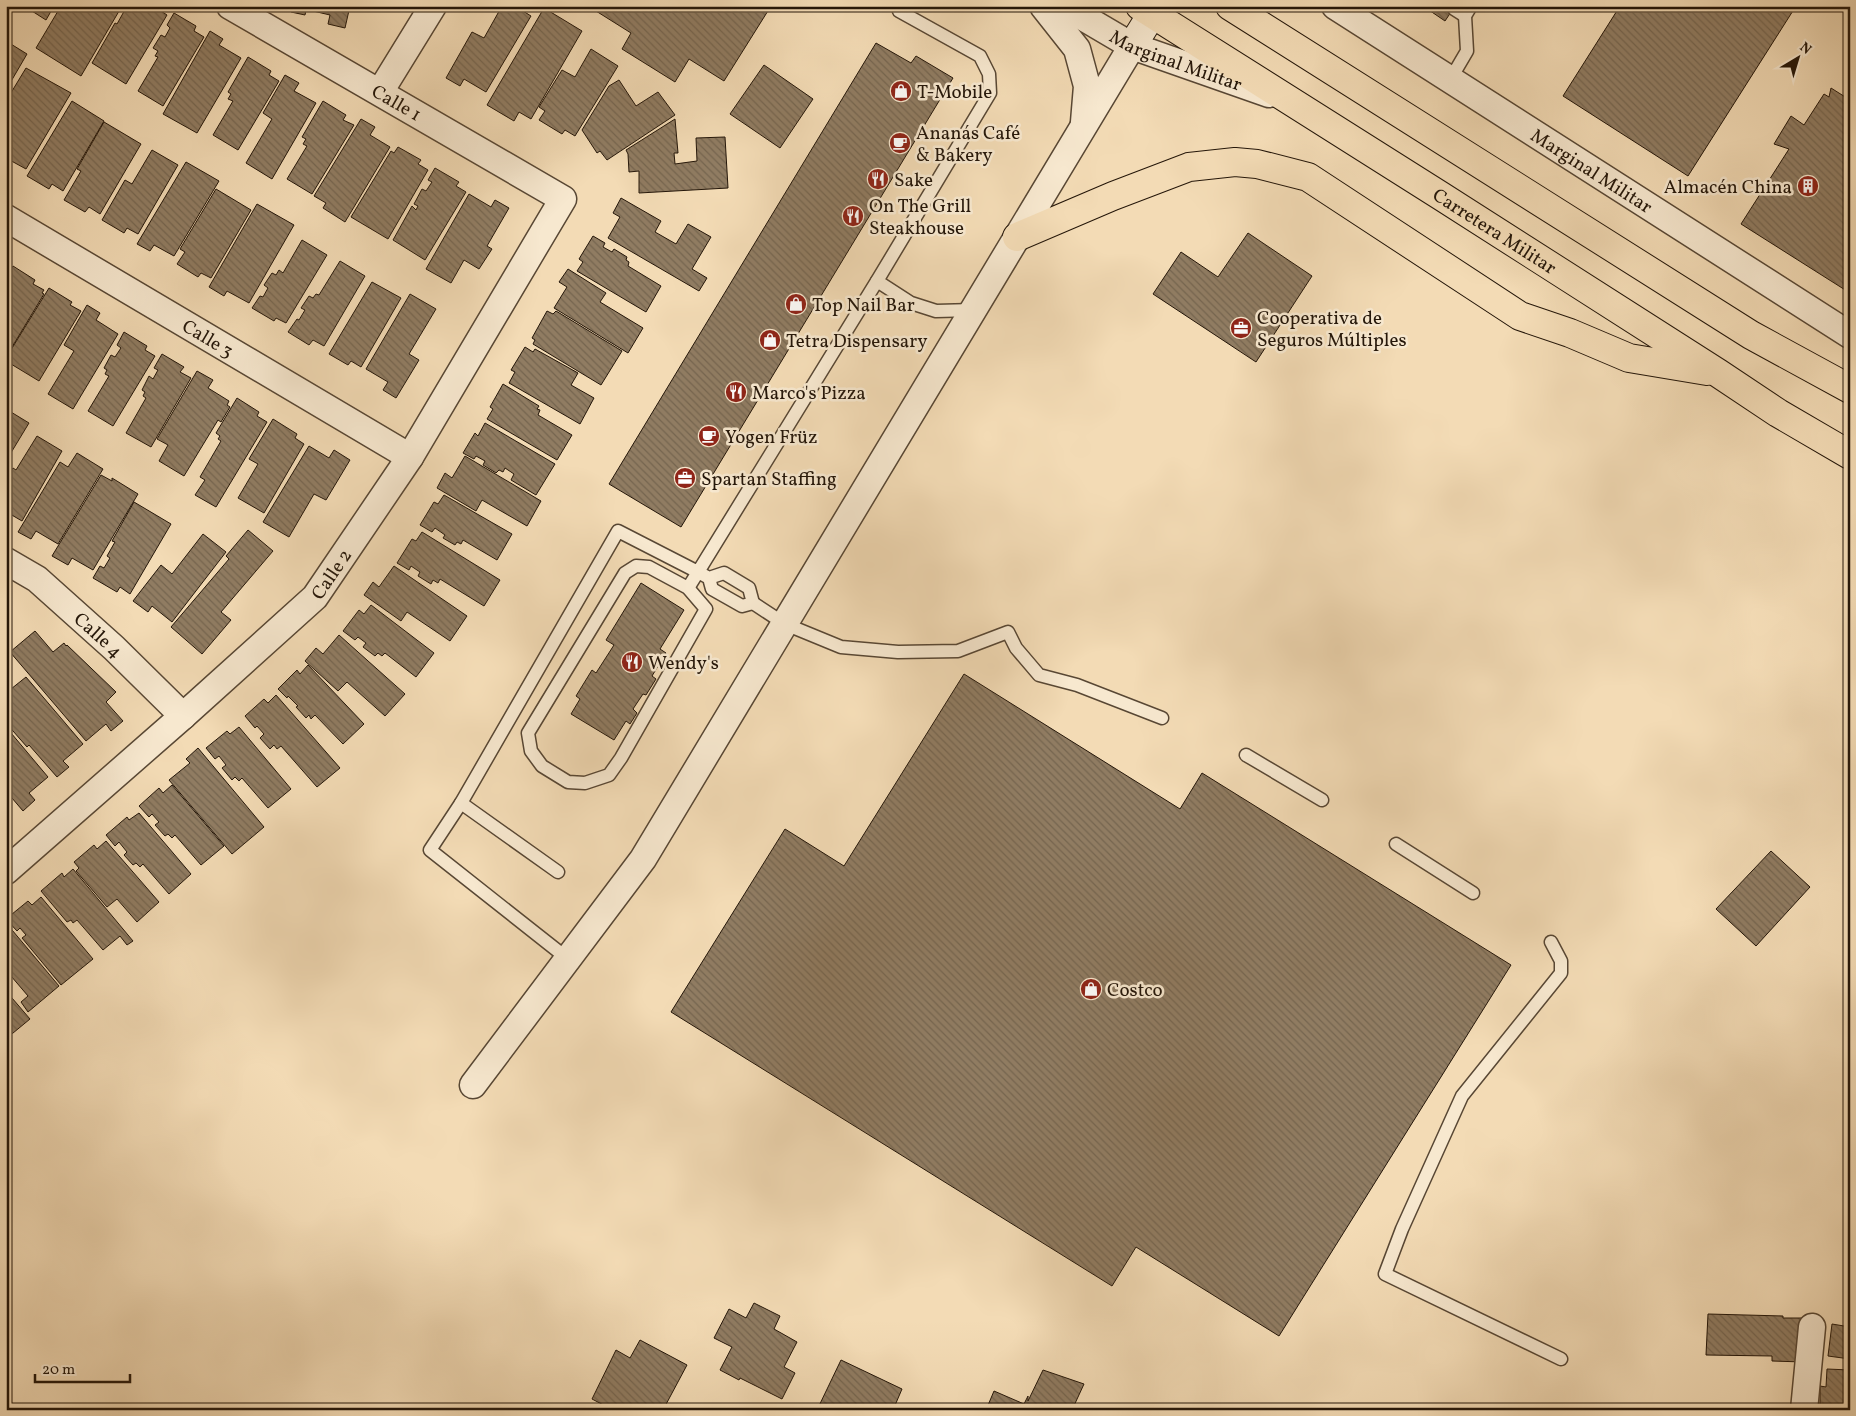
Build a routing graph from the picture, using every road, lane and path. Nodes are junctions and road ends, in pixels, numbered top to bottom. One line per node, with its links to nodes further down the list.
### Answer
1 (230, 6): 13 (street, Calle 1)
2 (433, 6): 13 (street)
3 (1043, 6): 15 (street)
4 (1064, 6): 11 (street, Marginal Militar)
5 (1230, 6): 23 (main road)
6 (1335, 6): 12 (street, Marginal Militar)
7 (1150, 9): 11 (street); 14 (main road, Carretera Militar)
8 (1454, 9): 10 (lane)
9 (900, 11): 19 (lane)
10 (1468, 11): 12 (lane)
11 (1132, 46): 14 (street, Marginal Militar); 15 (street)
12 (1450, 80): 21 (street, Marginal Militar)
13 (380, 92): 16 (street, Calle 1)
14 (1294, 103): 22 (main road, Carretera Militar)
15 (1083, 128): 18 (street)
16 (563, 199): 25 (street, Calle 2)
17 (6, 218): 25 (street, Calle 3)
18 (1017, 237): 20 (street); 22 (main road)
19 (877, 282): 20 (lane); 27 (lane)
20 (974, 310): 30 (street)
21 (1850, 335)
22 (1718, 373): 24 (main road, Carretera Militar)
23 (1850, 389)
24 (1850, 455)
25 (410, 457): 31 (street, Calle 2)
26 (6, 561): 31 (street, Calle 4)
27 (704, 575): 28 (lane); 29 (lane); 29 (lane); 35 (lane)
28 (688, 588): 28 (lane)
29 (753, 602): 30 (lane)
30 (785, 624): 32 (lane); 41 (street)
31 (183, 716): 37 (street, Calle 2)
32 (1162, 718)
33 (1246, 755): 34 (lane)
34 (1322, 800)
35 (461, 803): 38 (lane); 41 (lane)
36 (1396, 844): 39 (lane)
37 (6, 871)
38 (558, 872)
39 (1473, 893)
40 (1551, 942): 44 (lane)
41 (568, 959): 42 (street)
42 (473, 1085)
43 (1812, 1327): 45 (street)
44 (1561, 1359)
45 (1804, 1410)

